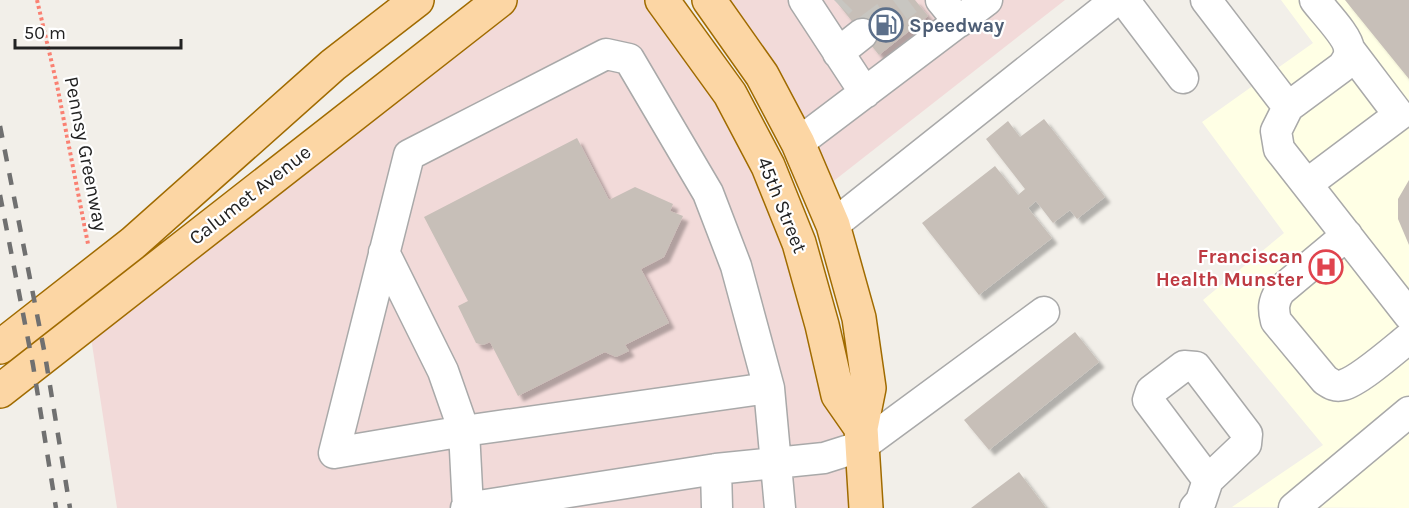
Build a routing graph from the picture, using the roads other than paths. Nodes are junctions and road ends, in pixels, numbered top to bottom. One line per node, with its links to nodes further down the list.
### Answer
1 (417, 0): 26 (main road, Calumet Avenue)
2 (500, 0): 28 (main road, Calumet Avenue)
3 (662, 0): 31 (main road, 45th Street)
4 (709, 0): 18 (main road, 45th Street)
5 (987, 0): 11 (lane)
6 (1116, 0): 20 (lane)
7 (1124, 0): 15 (lane)
8 (1206, 0): 17 (lane)
9 (1315, 0): 13 (lane)
10 (820, 8): 14 (lane)
11 (950, 11): 16 (lane)
12 (862, 34): 14 (lane)
13 (1349, 49): 17 (lane); 19 (lane)
14 (838, 53): 16 (lane)
15 (1183, 78)
16 (865, 93): 18 (lane)
17 (1288, 107): 19 (lane)
18 (798, 143): 20 (main road, 45th Street)
19 (1307, 184): 21 (lane)
20 (833, 225): 31 (main road, 45th Street)
21 (1347, 235): 24 (lane); 25 (lane)
22 (384, 252): 27 (lane); 30 (lane); 30 (lane)
23 (1044, 312): 31 (lane)
24 (1409, 315)
25 (1409, 338)
26 (0, 347)
27 (769, 388): 30 (lane); 32 (lane)
28 (0, 391)
29 (1409, 412): 40 (lane)
30 (464, 431): 35 (lane)
31 (862, 437): 32 (lane); 38 (main road, 45th Street)
32 (777, 464): 33 (lane); 37 (lane)
33 (716, 469): 35 (lane); 36 (lane)
34 (1208, 480): 39 (lane)
35 (467, 508)
36 (717, 508)
37 (780, 508)
38 (866, 508)
39 (1195, 508)
40 (1294, 508)

